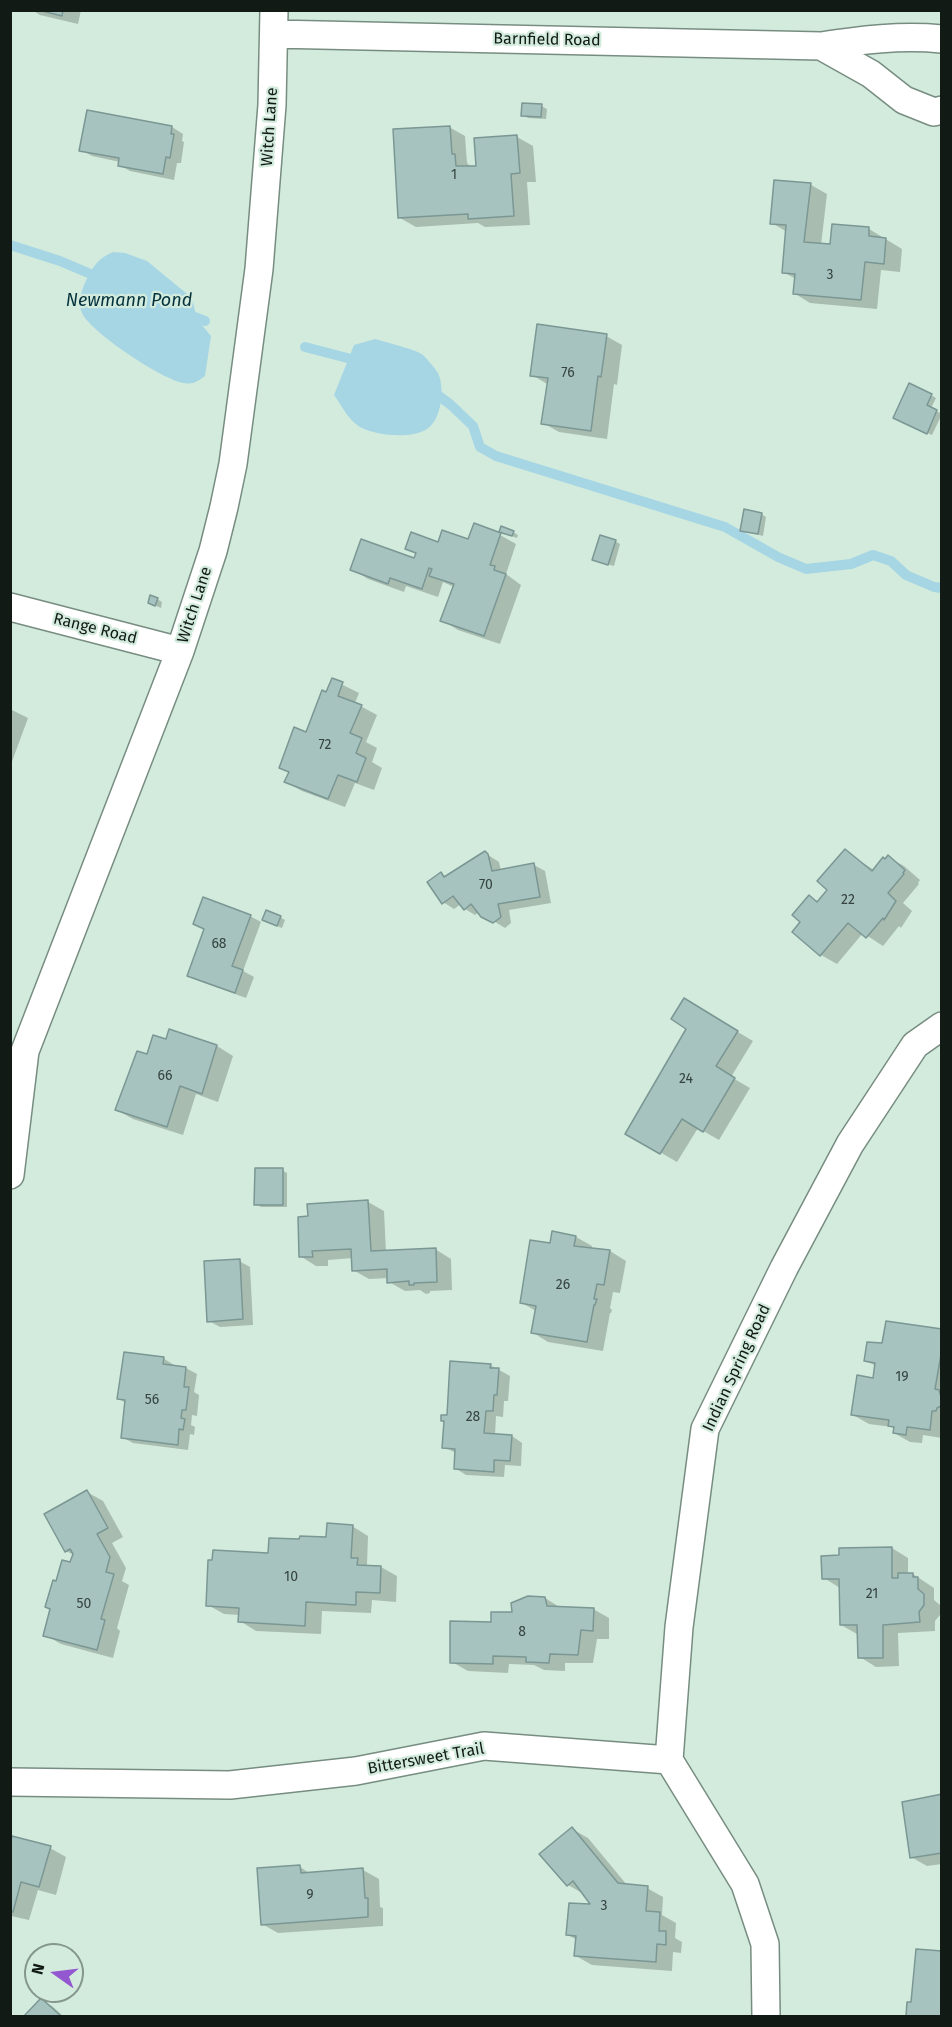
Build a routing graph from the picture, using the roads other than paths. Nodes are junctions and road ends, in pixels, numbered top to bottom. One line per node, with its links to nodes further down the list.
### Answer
1 (274, 22): 3 (street, Barnfield Road); 6 (street, Witch Lane)
2 (942, 39): 3 (street, Barnfield Road)
3 (821, 46): 4 (street, Barnfield Road)
4 (942, 110)
5 (10, 607): 6 (street, Range Road)
6 (180, 651): 8 (street, Witch Lane)
7 (942, 1026): 10 (street, Indian Spring Road)
8 (18, 1050): 9 (street, Witch Lane)
9 (10, 1175)
10 (669, 1760): 11 (street, Bittersweet Trail); 12 (street)
11 (10, 1782)
12 (766, 2016)

